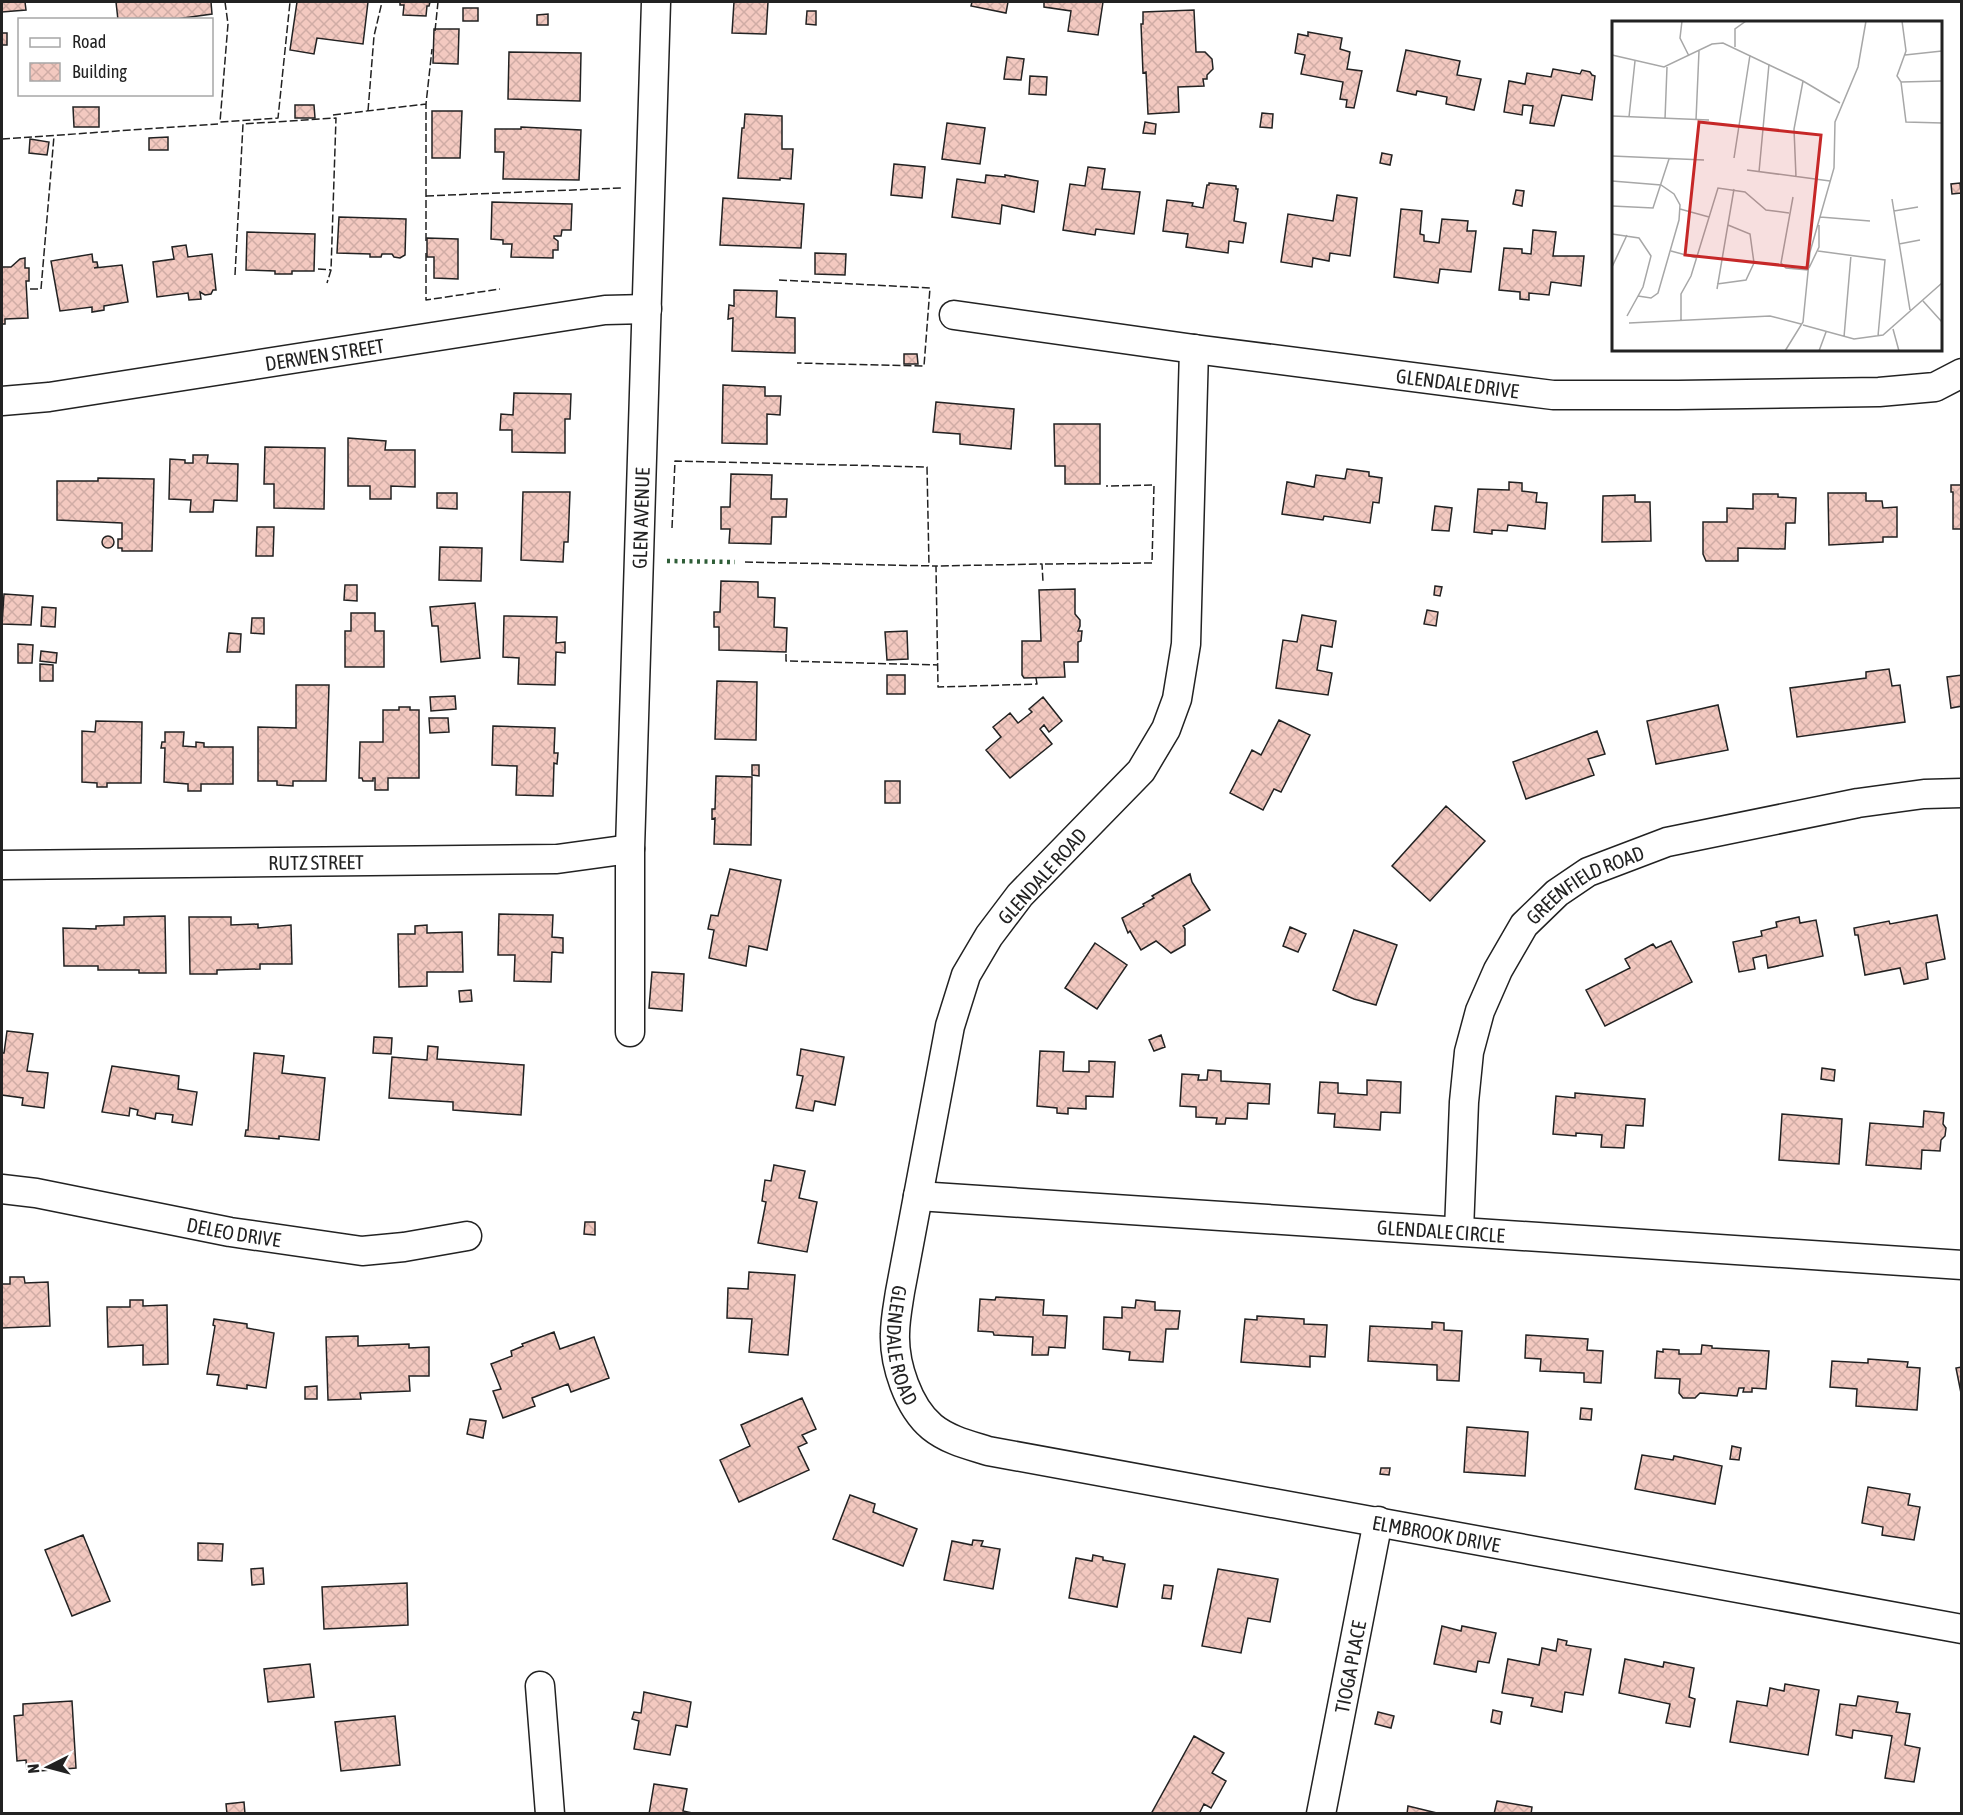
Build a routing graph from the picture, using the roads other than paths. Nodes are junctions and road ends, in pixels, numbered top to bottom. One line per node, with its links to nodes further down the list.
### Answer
1 (656, 2): 2 (street, GLEN AVENUE)
2 (647, 309): 6 (street, DERWEN STREET); 8 (street, GLEN AVENUE)
3 (954, 315): 4 (street, GLENDALE DRIVE)
4 (1194, 349): 5 (street, GLENDALE DRIVE); 12 (street, GLENDALE ROAD)
5 (1962, 374)
6 (2, 401)
7 (1962, 793): 13 (street, GREENFIELD ROAD)
8 (630, 849): 9 (street, RUTZ STREET); 10 (street, GLEN AVENUE)
9 (2, 865)
10 (630, 1032)
11 (2, 1189): 14 (street, DELEO DRIVE)
12 (918, 1196): 13 (street, GLENDALE CIRCLE); 16 (street, GLENDALE ROAD)
13 (1459, 1231): 15 (street, GLENDALE CIRCLE)
14 (467, 1236)
15 (1962, 1265)
16 (920, 1414): 17 (street, ELMBROOK DRIVE)
17 (1378, 1521): 18 (street, ELMBROOK DRIVE); 21 (street, TIOGA PLACE)
18 (1962, 1629)
19 (540, 1686): 20 (street)
20 (550, 1814)
21 (1322, 1814)

